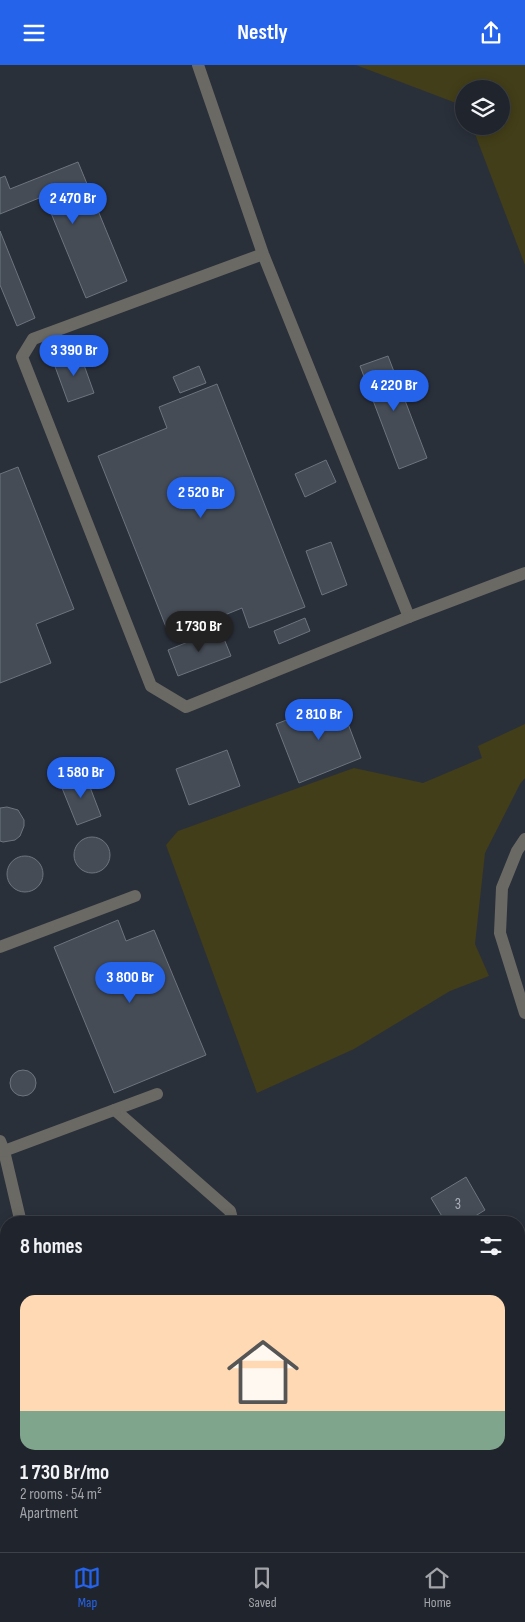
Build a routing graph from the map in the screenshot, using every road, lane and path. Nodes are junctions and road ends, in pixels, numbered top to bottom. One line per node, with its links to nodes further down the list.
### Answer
1 (198, 65): 2 (street)
2 (263, 254): 4 (street); 4 (street)
3 (525, 573): 4 (street)
4 (409, 617)
5 (525, 839): 8 (street)
6 (135, 897): 7 (street)
7 (0, 947)
8 (525, 1013)
9 (157, 1094): 10 (street)
10 (115, 1110): 11 (street); 13 (street)
11 (2, 1146): 12 (street)
12 (20, 1216)
13 (231, 1216)

